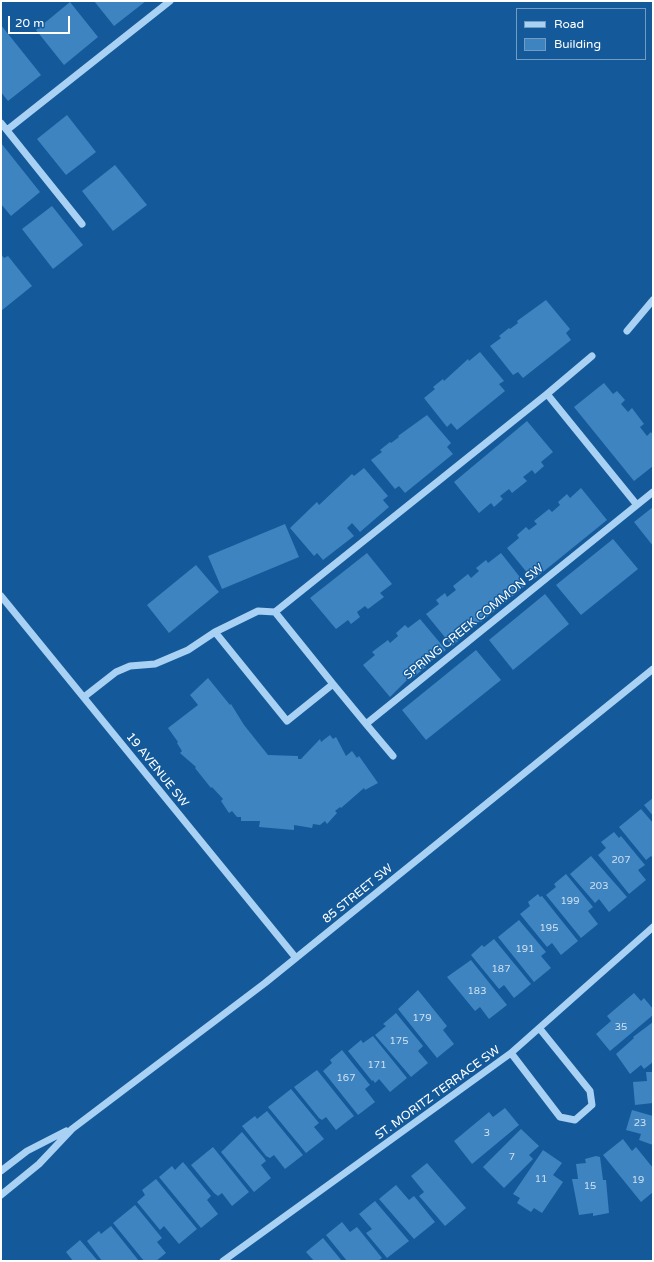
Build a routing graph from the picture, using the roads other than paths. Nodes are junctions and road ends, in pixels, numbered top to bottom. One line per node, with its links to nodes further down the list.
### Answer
1 (170, 1): 3 (street)
2 (1, 123): 3 (street)
3 (7, 130): 4 (street)
4 (82, 224)
5 (653, 300): 6 (street)
6 (627, 331)
7 (592, 356): 8 (street)
8 (547, 394): 10 (street); 12 (street)
9 (653, 492): 10 (street, SPRING CREEK COMMON SW)
10 (637, 505): 17 (street, SPRING CREEK COMMON SW)
11 (1, 596): 16 (street, 19 AVENUE SW)
12 (275, 612): 13 (street); 15 (street)
13 (215, 632): 15 (street); 16 (street)
14 (653, 669): 20 (street, 85 STREET SW)
15 (333, 684): 17 (street)
16 (84, 698): 20 (street, 19 AVENUE SW)
17 (366, 724): 18 (street)
18 (392, 756)
19 (653, 927): 21 (street, ST. MORITZ TERRACE SW)
20 (296, 958): 23 (street, 85 STREET SW)
21 (540, 1029): 22 (street, ST. MORITZ TERRACE SW); 22 (street)
22 (511, 1054): 26 (street, ST. MORITZ TERRACE SW)
23 (72, 1128): 24 (street, 85 STREET SW); 25 (street, 85 STREET SW)
24 (1, 1171)
25 (1, 1195)
26 (224, 1261)

